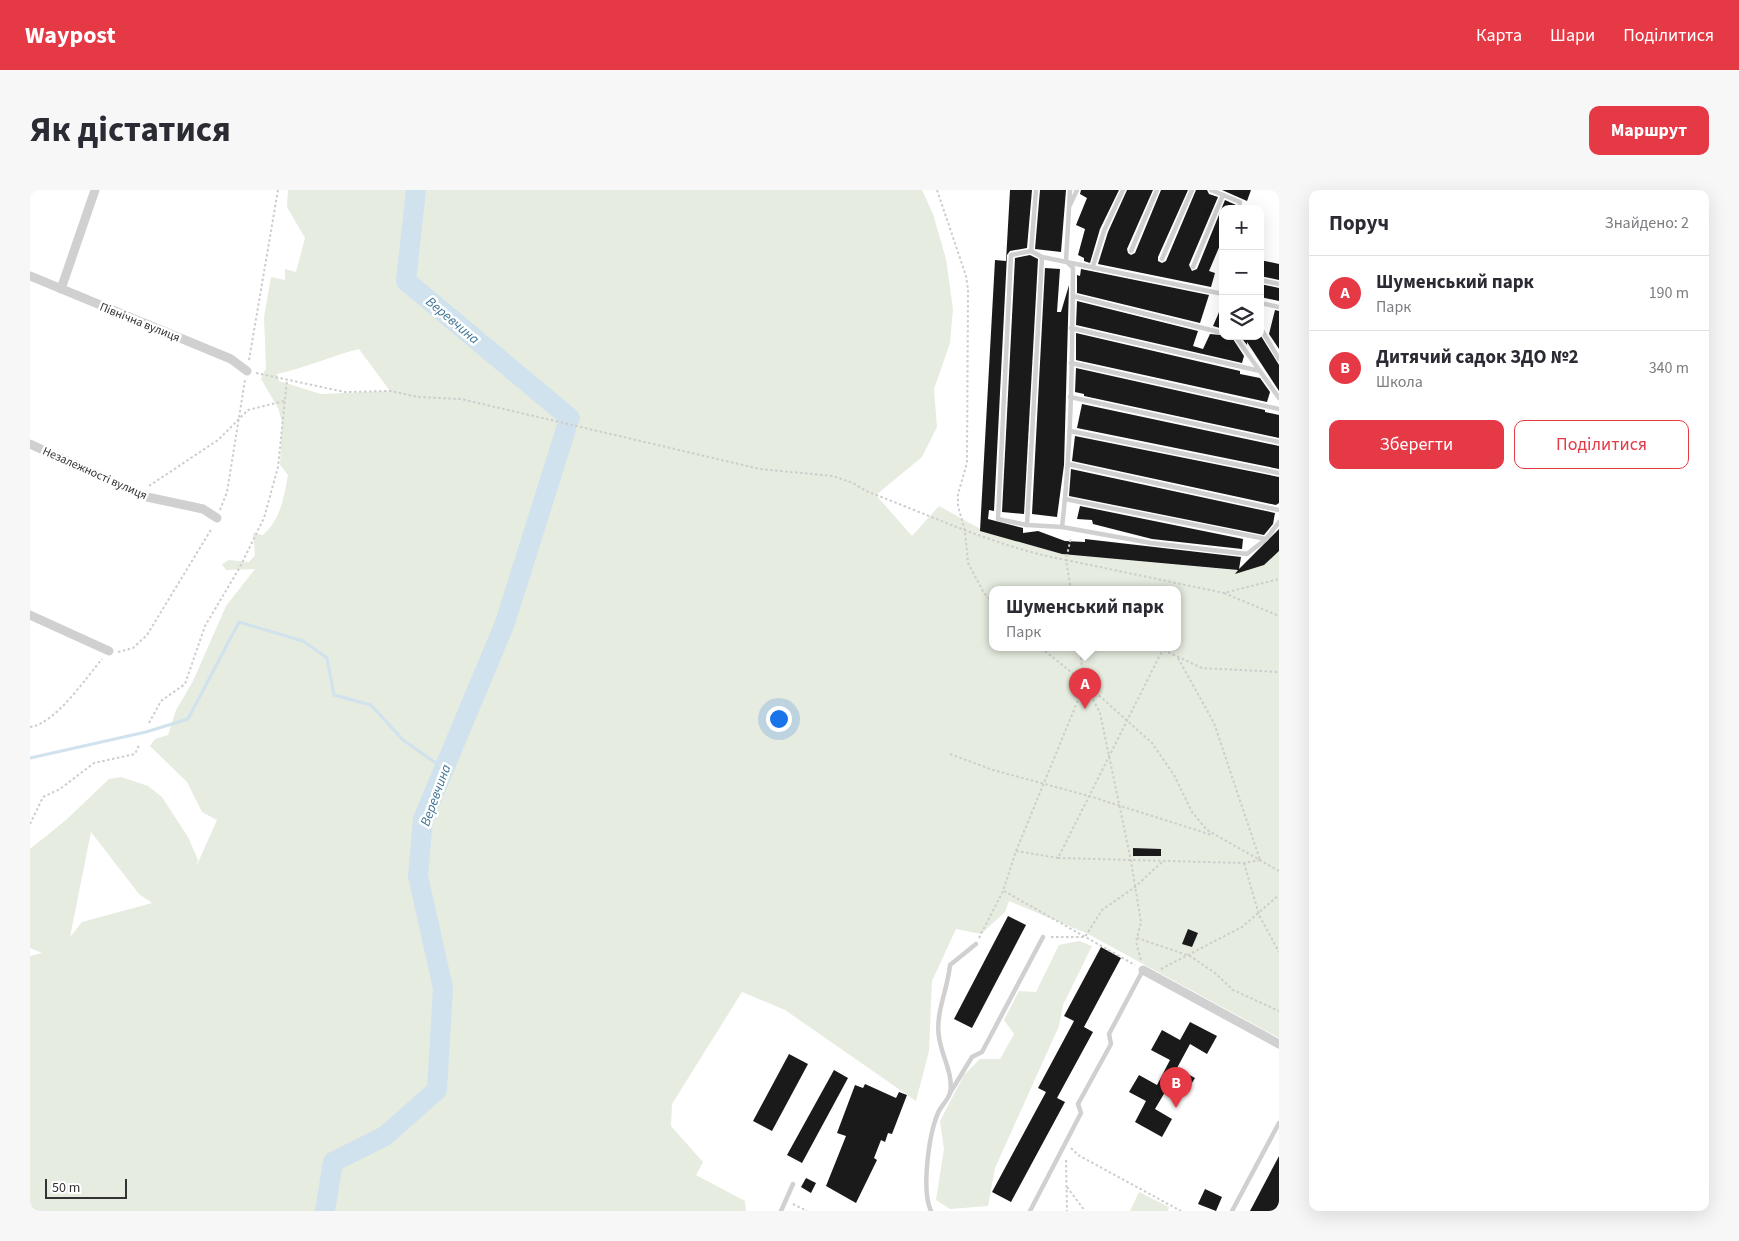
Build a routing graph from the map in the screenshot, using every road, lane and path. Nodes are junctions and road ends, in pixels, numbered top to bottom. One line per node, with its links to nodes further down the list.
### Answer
1 (95, 190): 24 (street)
2 (278, 190): 35 (path)
3 (936, 190): 56 (path)
4 (1036, 190): 14 (lane)
5 (1070, 190): 13 (lane)
6 (1077, 190): 13 (lane)
7 (1123, 190): 19 (lane)
8 (1157, 190): 15 (lane)
9 (1192, 190): 17 (lane)
10 (1211, 190): 11 (lane)
11 (1223, 195): 12 (lane); 20 (lane)
12 (1240, 205)
13 (1069, 207): 18 (lane)
14 (1031, 251): 16 (lane); 53 (lane)
15 (1131, 251)
16 (1042, 257): 18 (lane); 53 (lane)
17 (1162, 259)
18 (1066, 261): 19 (lane); 26 (lane)
19 (1093, 266): 25 (lane)
20 (1193, 267)
21 (30, 276): 24 (street, Північна вулиця)
22 (1264, 281): 23 (lane)
23 (1279, 284)
24 (61, 289): 35 (street, Північна вулиця)
25 (1219, 293)
26 (1073, 296): 29 (lane); 30 (lane)
27 (1264, 305): 28 (lane)
28 (1279, 307)
29 (1071, 328): 34 (lane); 36 (lane)
30 (1219, 332)
31 (1264, 333): 33 (lane)
32 (1238, 340): 36 (lane)
33 (1279, 359)
34 (1071, 363): 38 (lane); 41 (lane)
35 (247, 371): 37 (path); 42 (path)
36 (1260, 371): 39 (lane)
37 (287, 380): 40 (path); 56 (path)
38 (1070, 397): 43 (lane); 44 (lane)
39 (1279, 398)
40 (284, 401): 42 (path); 73 (path)
41 (1279, 409)
42 (237, 423): 48 (path); 51 (path)
43 (1070, 431): 46 (lane); 47 (lane)
44 (1279, 442)
45 (30, 444): 48 (street, Незалежності вулиця)
46 (1068, 464): 49 (lane); 50 (lane)
47 (1279, 473)
48 (139, 493): 51 (street, Незалежності вулиця)
49 (1065, 499): 54 (lane); 57 (lane)
50 (1279, 510)
51 (217, 518): 65 (path)
52 (1279, 522): 57 (lane)
53 (1028, 525): 54 (lane)
54 (1062, 527): 55 (lane)
55 (1072, 529): 57 (lane); 58 (path)
56 (965, 531): 58 (path); 62 (path)
57 (1266, 539)
58 (1066, 560): 60 (path); 61 (path)
59 (1279, 579): 61 (path)
60 (1070, 586)
61 (1224, 593): 64 (path)
62 (989, 598)
63 (30, 615): 65 (street)
64 (1279, 616)
65 (109, 651): 74 (path)
66 (1045, 651): 71 (path)
67 (1080, 651): 71 (path)
68 (1162, 651): 69 (path); 72 (path)
69 (1178, 658): 70 (path); 85 (path)
70 (1279, 672)
71 (1085, 683): 72 (path); 77 (path); 78 (path)
72 (1126, 722): 77 (path); 82 (path)
73 (149, 723)
74 (30, 726)
75 (139, 745): 81 (path)
76 (950, 754): 78 (path)
77 (1109, 758): 79 (path); 80 (path)
78 (1043, 784): 79 (path); 83 (path)
79 (1089, 796): 80 (path); 84 (path)
80 (1119, 805): 82 (path); 86 (path)
81 (30, 824)
82 (1217, 837): 85 (path)
83 (1016, 850): 84 (path); 91 (path)
84 (1058, 858): 86 (path)
85 (1260, 860): 88 (path); 89 (path)
86 (1131, 861): 87 (path); 90 (path)
87 (1163, 861): 88 (path); 90 (path)
88 (1244, 863): 93 (path)
89 (1279, 871)
90 (1135, 887): 95 (path); 96 (path)
91 (1003, 891): 95 (path); 97 (path)
92 (1279, 895): 93 (path)
93 (1259, 915): 98 (path); 99 (path)
94 (1043, 937): 95 (path); 103 (lane)
95 (1085, 937): 100 (path)
96 (1137, 938): 99 (path); 100 (path)
97 (976, 944): 103 (lane)
98 (1279, 952)
99 (1190, 956): 100 (path); 101 (path)
100 (1147, 972): 102 (street); 105 (lane)
101 (1279, 1011)
102 (1279, 1044)
103 (950, 1094): 112 (lane)
104 (1279, 1123): 117 (lane)
105 (1066, 1142): 113 (lane); 116 (path)
106 (1066, 1160): 108 (path)
107 (793, 1184): 109 (lane)
108 (1067, 1186): 114 (path); 115 (path)
109 (786, 1200): 110 (lane); 111 (path)
110 (781, 1211)
111 (807, 1211)
112 (931, 1211)
113 (1030, 1211)
114 (1067, 1211)
115 (1085, 1211)
116 (1181, 1211)
117 (1232, 1211)

